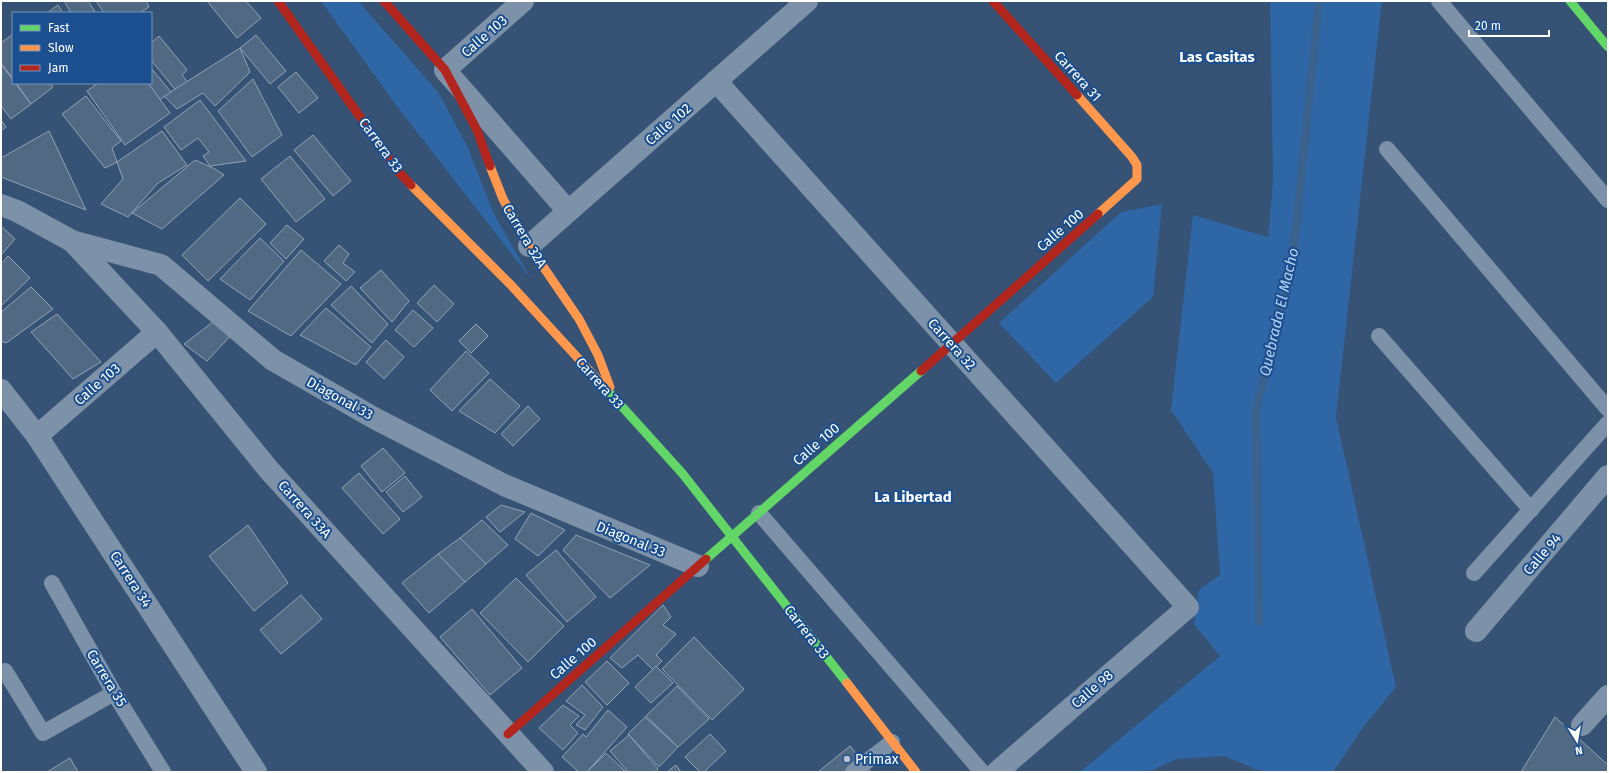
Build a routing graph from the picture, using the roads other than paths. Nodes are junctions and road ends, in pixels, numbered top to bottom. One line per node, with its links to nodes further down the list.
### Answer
1 (278, 1): 22 (main road, Carrera 33)
2 (384, 1): 9 (main road, Carrera 32A)
3 (523, 1): 9 (street, Calle 103)
4 (807, 1): 10 (street, Calle 102)
5 (993, 1): 12 (main road, Carrera 31)
6 (1439, 1): 13 (lane)
7 (1570, 1): 8 (main road)
8 (1608, 46)
9 (445, 70): 15 (street, Carrera 32A); 17 (main road, Carrera 32A)
10 (716, 81): 15 (street, Calle 102); 20 (street, Carrera 32)
11 (1387, 149): 23 (lane)
12 (1138, 172): 20 (main road, Calle 100)
13 (1608, 200)
14 (1, 205): 16 (street, Diagonal 33)
15 (568, 211): 17 (street, Calle 102)
16 (72, 241): 18 (street, Carrera 33A); 30 (street, Diagonal 33)
17 (529, 246): 22 (main road, Carrera 32A)
18 (157, 332): 25 (street, Calle 103); 39 (street, Carrera 33A)
19 (1379, 336): 27 (lane)
20 (952, 344): 28 (main road, Calle 100); 33 (street, Carrera 32)
21 (1, 390): 25 (street, Carrera 34)
22 (614, 398): 29 (main road, Carrera 33)
23 (1608, 409)
24 (1608, 424): 27 (lane)
25 (37, 436): 42 (street, Carrera 34)
26 (1608, 476): 34 (street, Calle 94)
27 (1531, 510): 31 (lane)
28 (759, 513): 29 (main road, Calle 100); 46 (lane)
29 (733, 536): 30 (main road, Calle 100); 40 (main road, Carrera 33)
30 (698, 566): 39 (main road, Calle 100)
31 (1474, 573)
32 (52, 583): 36 (lane, Carrera 35)
33 (1188, 607): 47 (street, Calle 98)
34 (1476, 631)
35 (5, 671): 36 (lane)
36 (114, 693): 41 (lane, Carrera 35)
37 (1608, 696): 38 (street)
38 (1582, 725)
39 (508, 734): 43 (street, Carrera 33A)
40 (892, 742): 44 (lane); 45 (main road, Carrera 33)
41 (163, 772)
42 (256, 772)
43 (543, 772)
44 (853, 772)
45 (916, 772)
46 (982, 772)
47 (997, 772)

